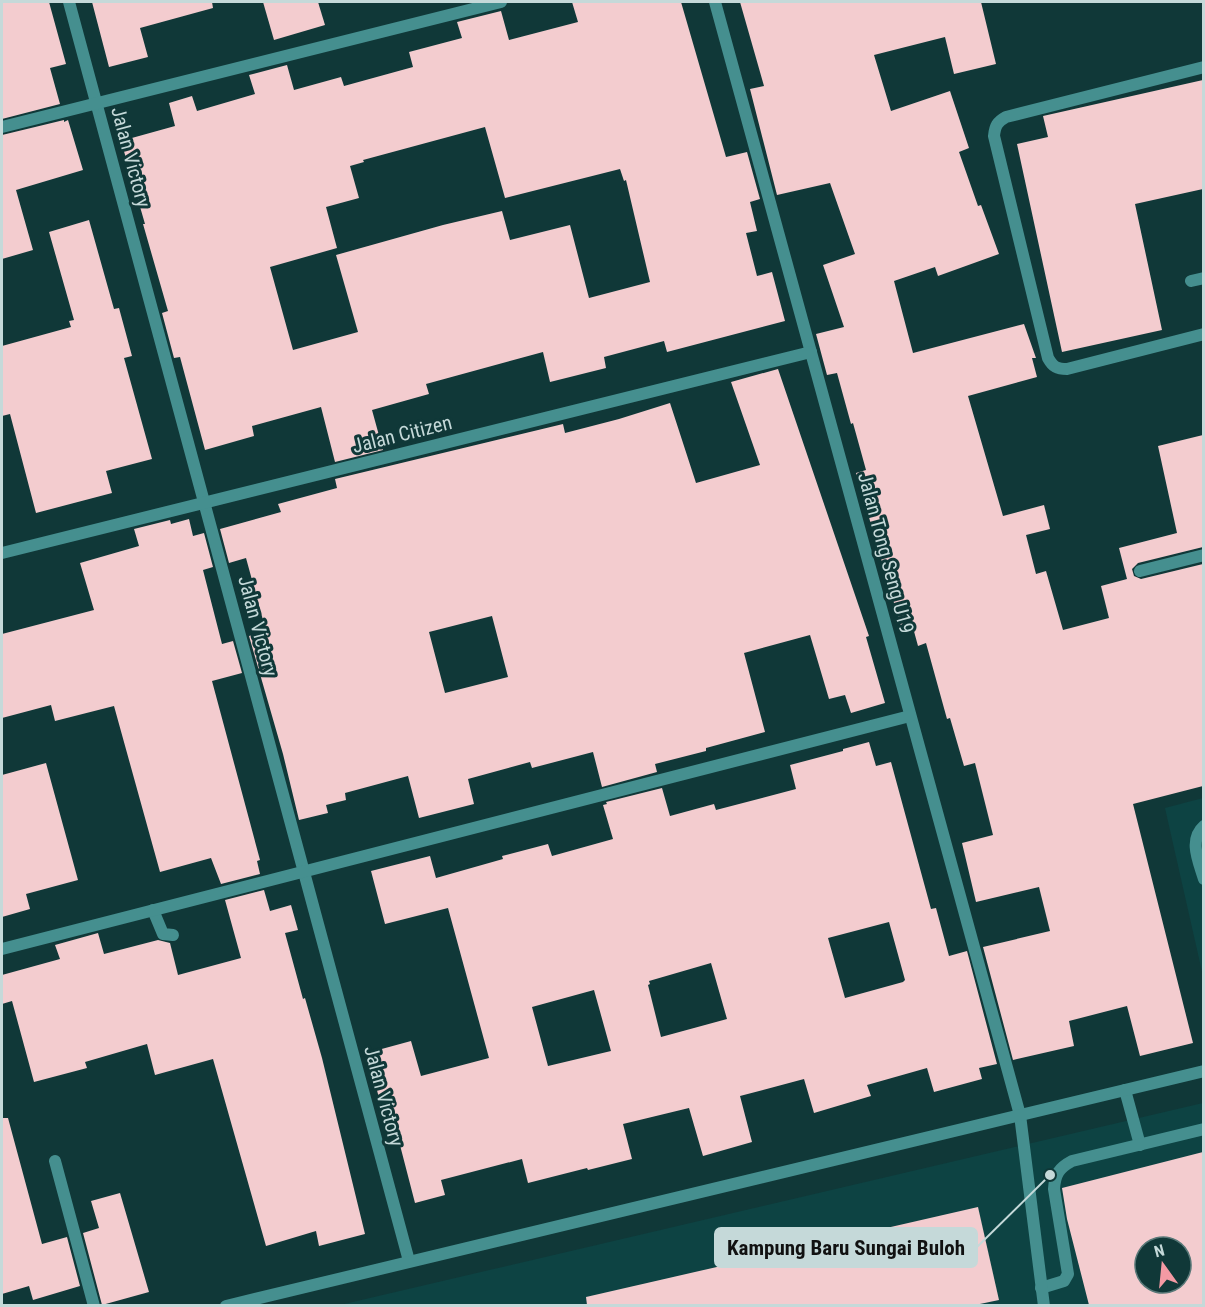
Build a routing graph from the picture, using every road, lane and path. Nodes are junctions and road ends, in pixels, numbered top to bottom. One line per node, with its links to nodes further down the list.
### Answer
1 (69, 2): 5 (street, Jalan Victory)
2 (501, 2): 5 (street)
3 (716, 2): 8 (street, Jalan Tong Seng U19)
4 (1203, 67): 7 (street)
5 (96, 103): 6 (street); 9 (street, Jalan Victory)
6 (2, 127)
7 (1203, 334)
8 (811, 352): 9 (street, Jalan Citizen); 13 (street, Jalan Tong Seng U19)
9 (204, 503): 10 (street, Jalan Citizen); 15 (street, Jalan Victory)
10 (2, 553)
11 (1203, 555): 12 (street)
12 (1140, 571)
13 (910, 716): 15 (street); 22 (street, Jalan Tong Seng U19)
14 (1203, 826): 16 (street)
15 (304, 871): 17 (street); 26 (street, Jalan Victory)
16 (1203, 879)
17 (153, 910): 18 (street); 19 (street)
18 (173, 935)
19 (2, 949)
20 (1203, 1071): 21 (street)
21 (1125, 1090): 22 (street); 24 (street)
22 (1020, 1115): 26 (street); 27 (street, Jalan Tong Seng U19)
23 (1203, 1129): 24 (street)
24 (1140, 1144): 27 (street)
25 (55, 1161): 28 (street)
26 (409, 1262): 29 (street)
27 (1041, 1288): 30 (street, Jalan Tong Seng U19)
28 (94, 1305)
29 (226, 1305)
30 (1044, 1305)

